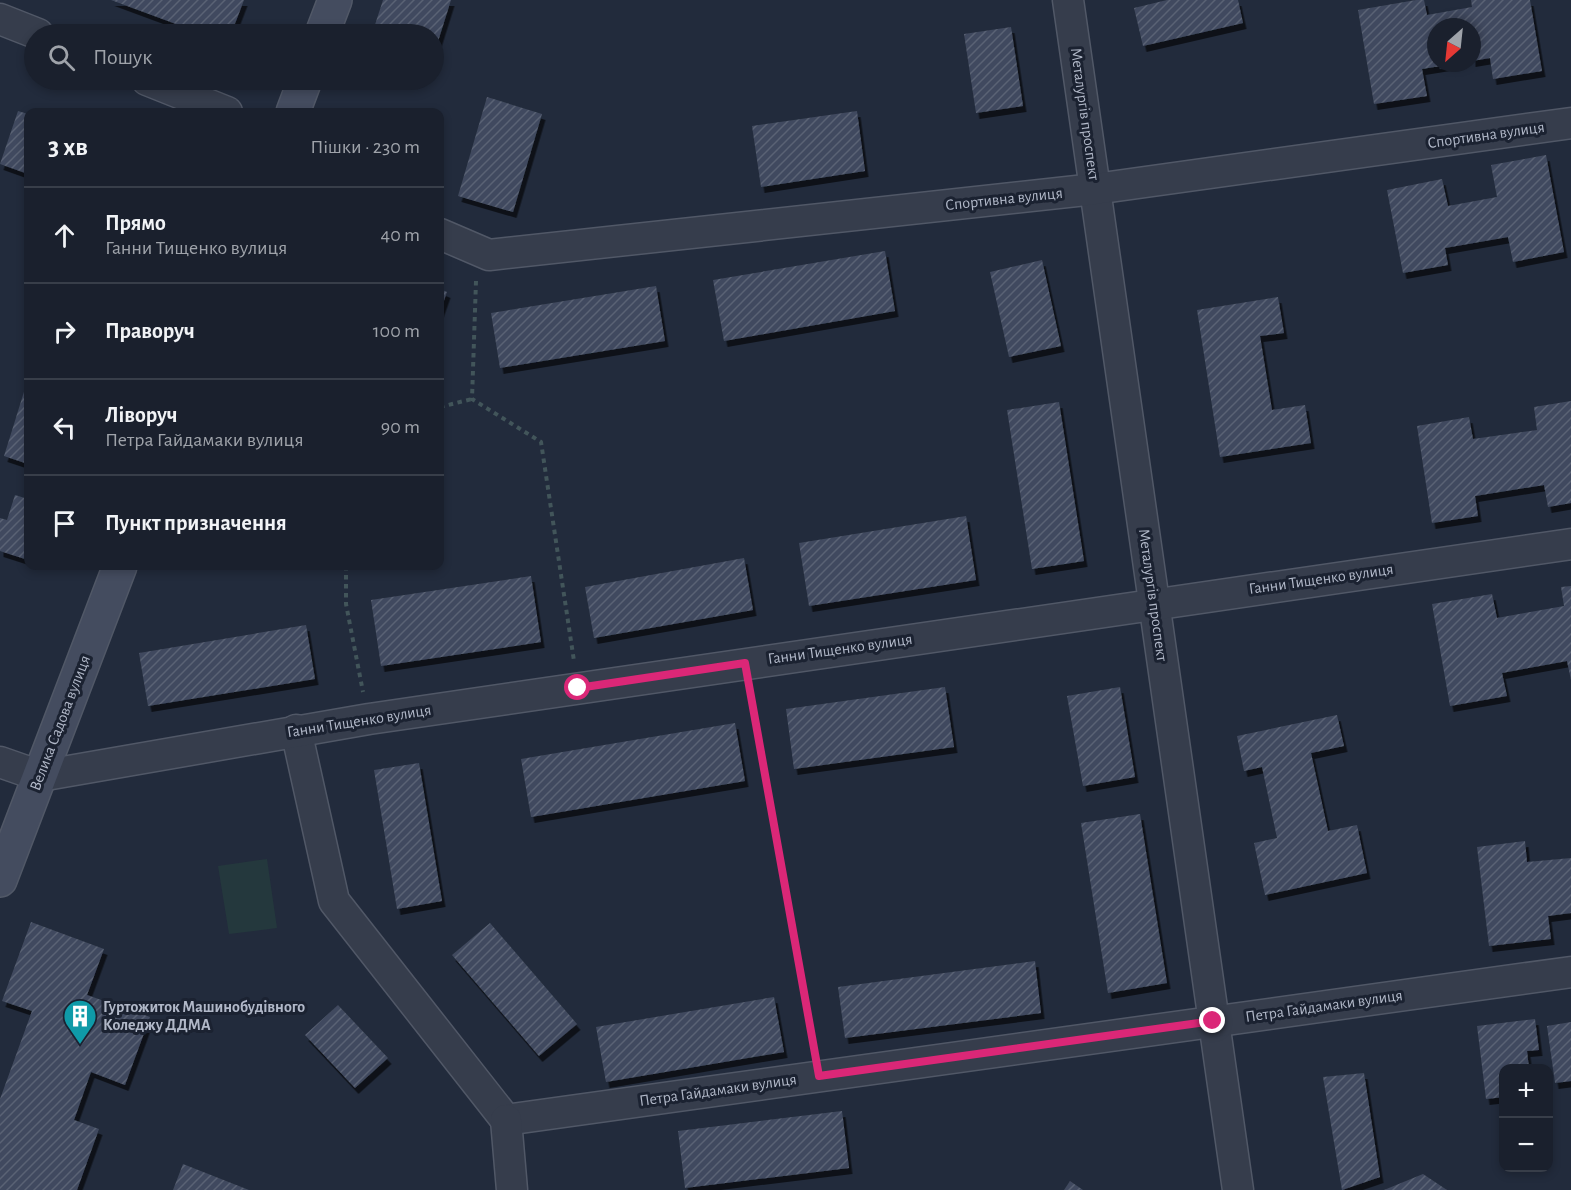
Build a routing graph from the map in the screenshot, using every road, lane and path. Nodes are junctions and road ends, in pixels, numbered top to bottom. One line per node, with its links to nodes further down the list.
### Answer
1 (335, 0): 4 (street)
2 (1068, 0): 11 (street, Металургів проспект)
3 (0, 19): 5 (street)
4 (326, 24)
5 (24, 28)
6 (172, 90): 8 (street)
7 (301, 90): 9 (street)
8 (217, 108)
9 (294, 108)
10 (1571, 123): 11 (street, Спортивна вулиця)
11 (1095, 189): 13 (street, Спортивна вулиця); 19 (street, Металургів проспект)
12 (444, 236): 13 (street, Спортивна вулиця)
13 (477, 250): 14 (path)
14 (472, 399): 15 (path); 21 (path)
15 (444, 407)
16 (1571, 544): 19 (street, Ганни Тищенко вулиця)
17 (118, 570): 25 (street, Велика Садова вулиця)
18 (346, 570): 22 (path)
19 (1154, 603): 20 (street, Ганни Тищенко вулиця); 28 (street, Металургів проспект)
20 (745, 663): 21 (street, Ганни Тищенко вулиця); 29 (path)
21 (578, 688): 22 (street, Ганни Тищенко вулиця)
22 (369, 719): 23 (street, Ганни Тищенко вулиця)
23 (296, 730): 25 (street, Ганни Тищенко вулиця); 30 (street)
24 (0, 762): 25 (street)
25 (40, 776): 26 (street, Велика Садова вулиця)
26 (0, 880)
27 (1571, 972): 28 (street, Петра Гайдамаки вулиця)
28 (1213, 1021): 29 (street, Петра Гайдамаки вулиця); 32 (street, Металургів проспект)
29 (819, 1076): 30 (street, Петра Гайдамаки вулиця)
30 (506, 1120): 31 (street)
31 (512, 1190)
32 (1238, 1190)

